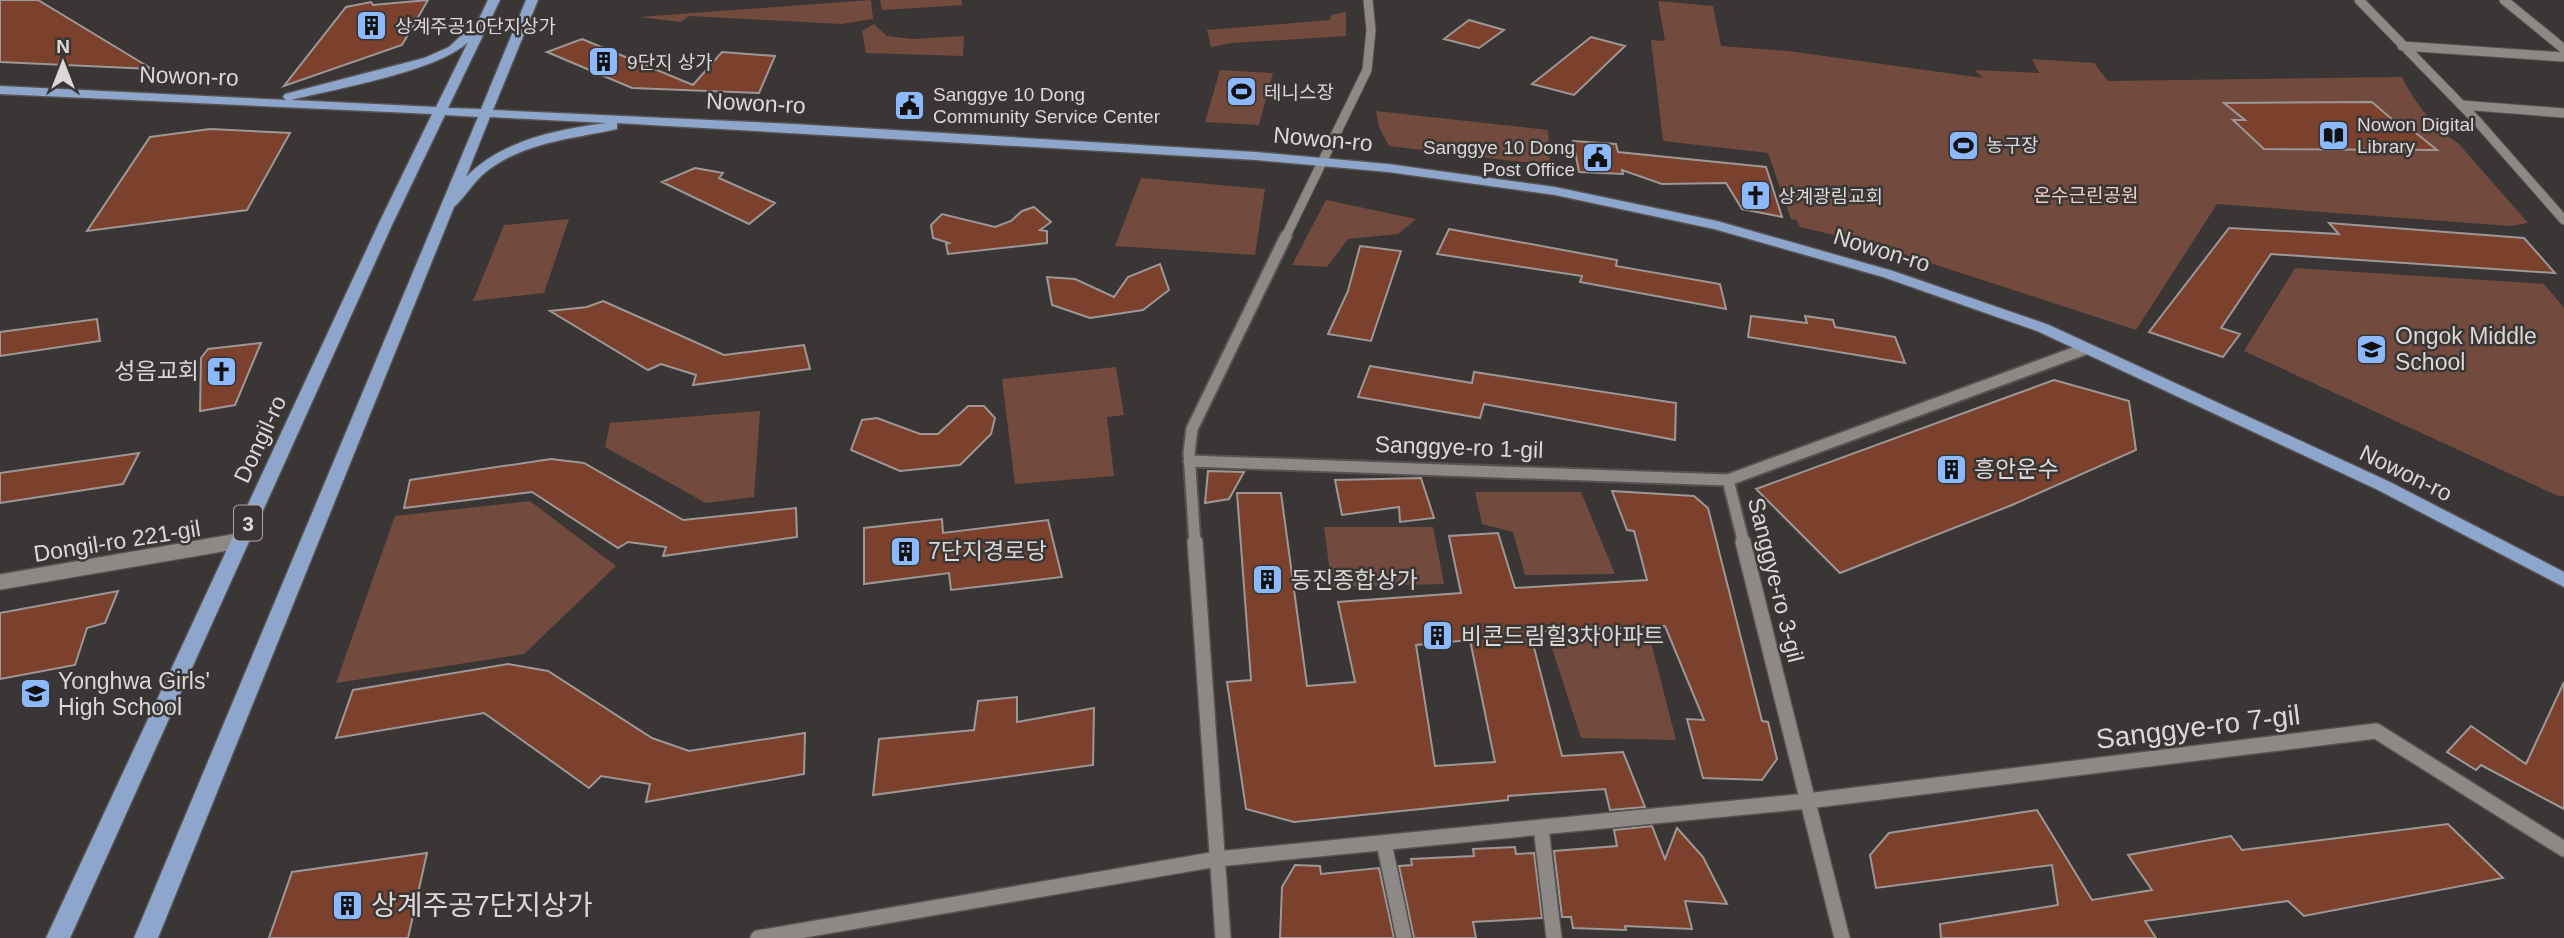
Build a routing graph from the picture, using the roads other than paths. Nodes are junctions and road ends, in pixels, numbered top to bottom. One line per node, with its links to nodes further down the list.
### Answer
1 (532, 0): 13 (main road)
2 (1368, 0): 16 (street)
3 (2359, 0): 6 (street)
4 (2504, 0): 7 (street)
5 (492, 4): 10 (main road); 12 (main road, Dongil-ro / 3)
6 (2402, 46): 8 (street); 11 (street)
7 (2564, 49)
8 (2564, 57)
9 (0, 90): 10 (main road, Nowon-ro)
10 (269, 102): 12 (main road, Nowon-ro)
11 (2461, 105): 14 (street); 18 (street)
12 (440, 110): 13 (main road, Nowon-ro); 22 (main road, Dongil-ro / 3)
13 (486, 112): 15 (main road, Nowon-ro); 17 (main road)
14 (2564, 113)
15 (669, 121): 16 (main road, Nowon-ro); 17 (main road)
16 (1324, 161): 19 (main road, Nowon-ro); 20 (street)
17 (443, 212): 31 (main road)
18 (2564, 220)
19 (2085, 349): 21 (street, Sanggye-ro 3-gil); 23 (main road, Nowon-ro)
20 (1189, 461): 21 (street, Sanggye-ro 1-gil); 29 (street)
21 (1728, 480): 25 (street, Sanggye-ro 3-gil)
22 (240, 541): 24 (street, Dongil-ro 221-gil); 30 (main road, Dongil-ro / 3)
23 (2564, 580)
24 (0, 582)
25 (1807, 801): 26 (street); 28 (street, Sanggye-ro 7-gil); 36 (street, Sanggye-ro 3-gil)
26 (1541, 827): 27 (street); 35 (street)
27 (1384, 843): 29 (street); 34 (street)
28 (2564, 849)
29 (1217, 859): 32 (street); 33 (street)
30 (58, 938)
31 (146, 938)
32 (758, 938)
33 (1223, 938)
34 (1404, 938)
35 (1554, 938)
36 (1842, 938)

